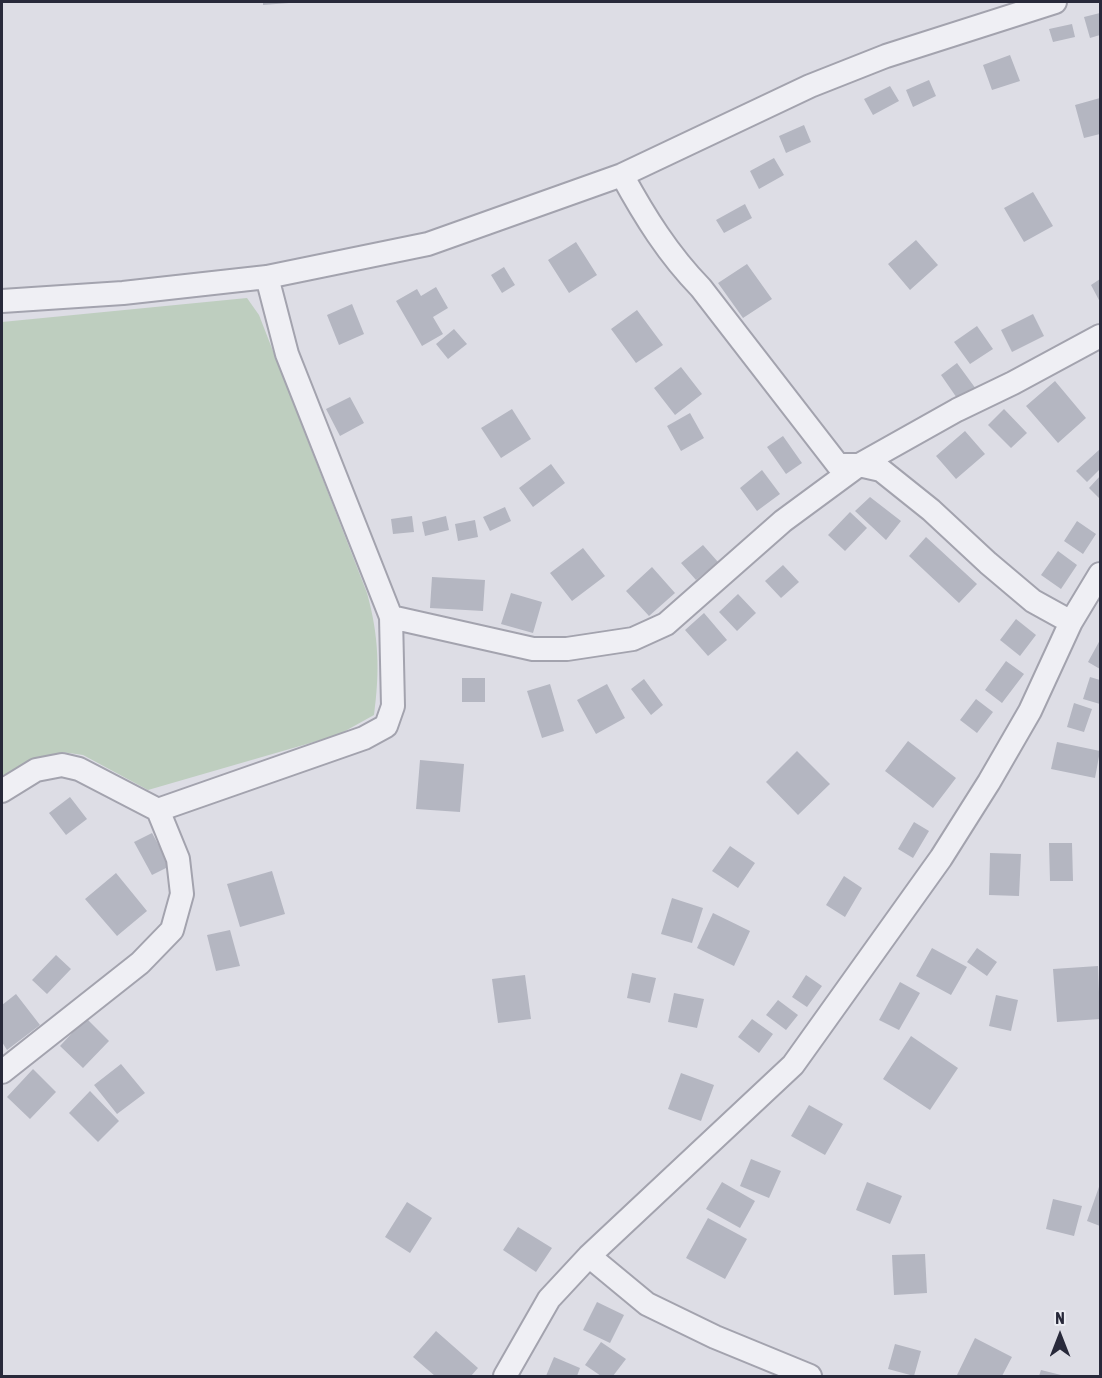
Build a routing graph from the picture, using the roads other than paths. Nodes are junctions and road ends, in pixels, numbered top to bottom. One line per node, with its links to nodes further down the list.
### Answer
1 (1055, 2): 2 (street)
2 (622, 175): 3 (street); 6 (street)
3 (267, 277): 4 (street); 8 (street)
4 (2, 301)
5 (1101, 336): 6 (street)
6 (859, 465): 8 (street); 9 (street)
7 (1101, 573): 9 (street)
8 (392, 618): 11 (street)
9 (1071, 622): 13 (street)
10 (2, 791): 11 (street)
11 (158, 810): 12 (street)
12 (2, 1072)
13 (589, 1256): 14 (street); 15 (street)
14 (505, 1377)
15 (810, 1377)

